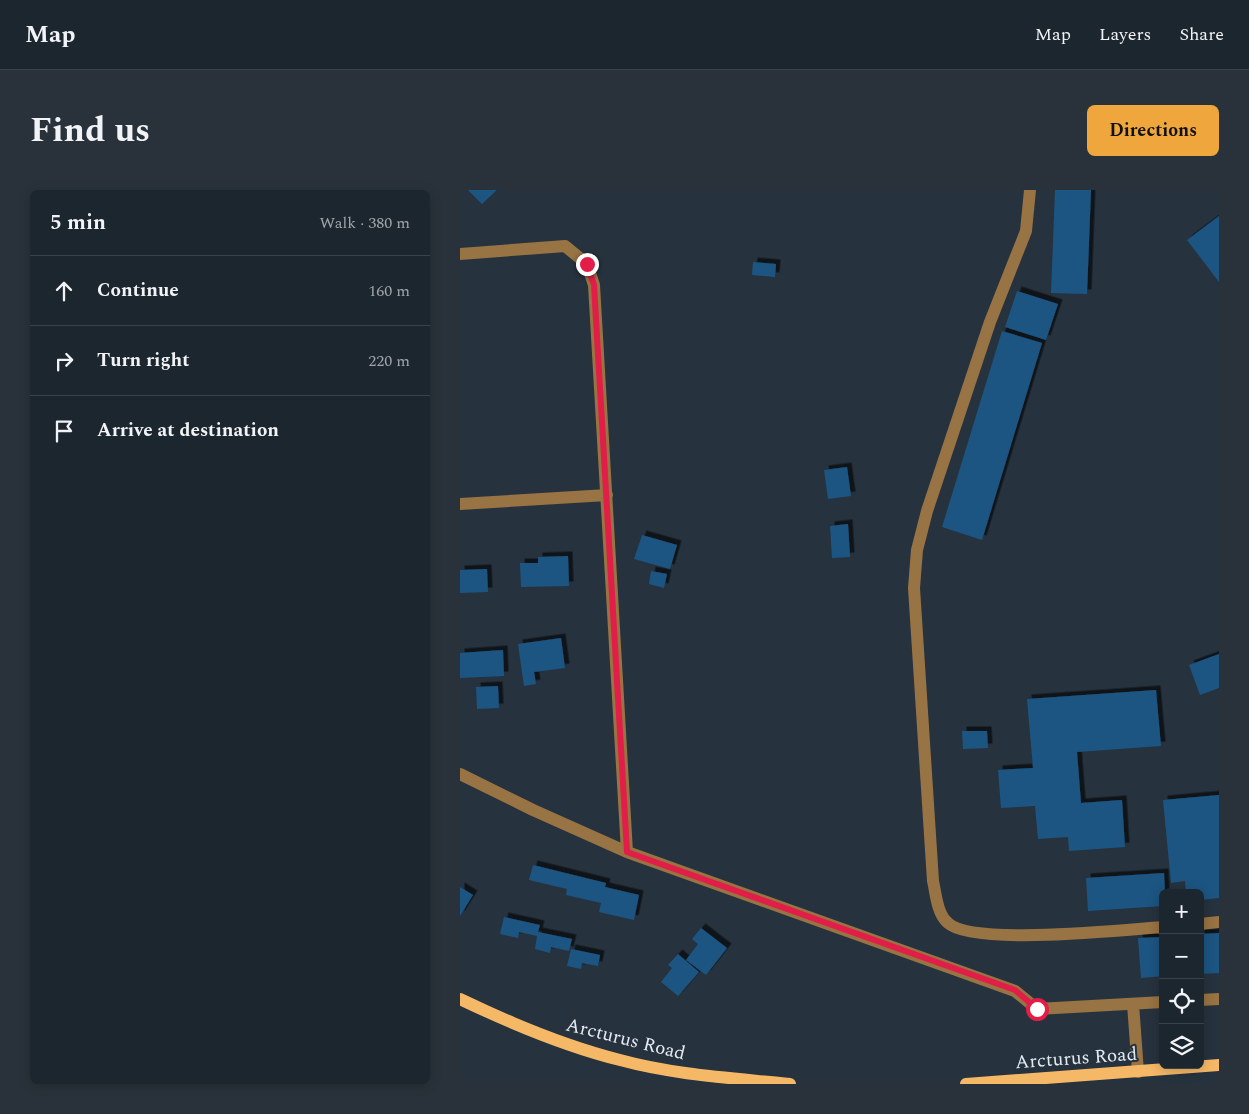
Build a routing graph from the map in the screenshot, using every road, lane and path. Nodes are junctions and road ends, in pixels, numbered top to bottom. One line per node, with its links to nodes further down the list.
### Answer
1 (1030, 190): 9 (street)
2 (460, 254): 3 (street)
3 (607, 495): 4 (street); 6 (street)
4 (460, 504)
5 (460, 774): 6 (street)
6 (627, 852): 14 (street)
7 (1219, 922): 8 (street)
8 (1204, 924)
9 (1159, 927)
10 (460, 999): 17 (main road, Arcturus Road)
11 (1219, 999): 12 (street)
12 (1204, 1000)
13 (1159, 1002): 14 (street)
14 (1133, 1004): 16 (street)
15 (1219, 1065): 16 (main road, Arcturus Road)
16 (1138, 1072): 18 (main road, Arcturus Road)
17 (790, 1084)
18 (966, 1084)

